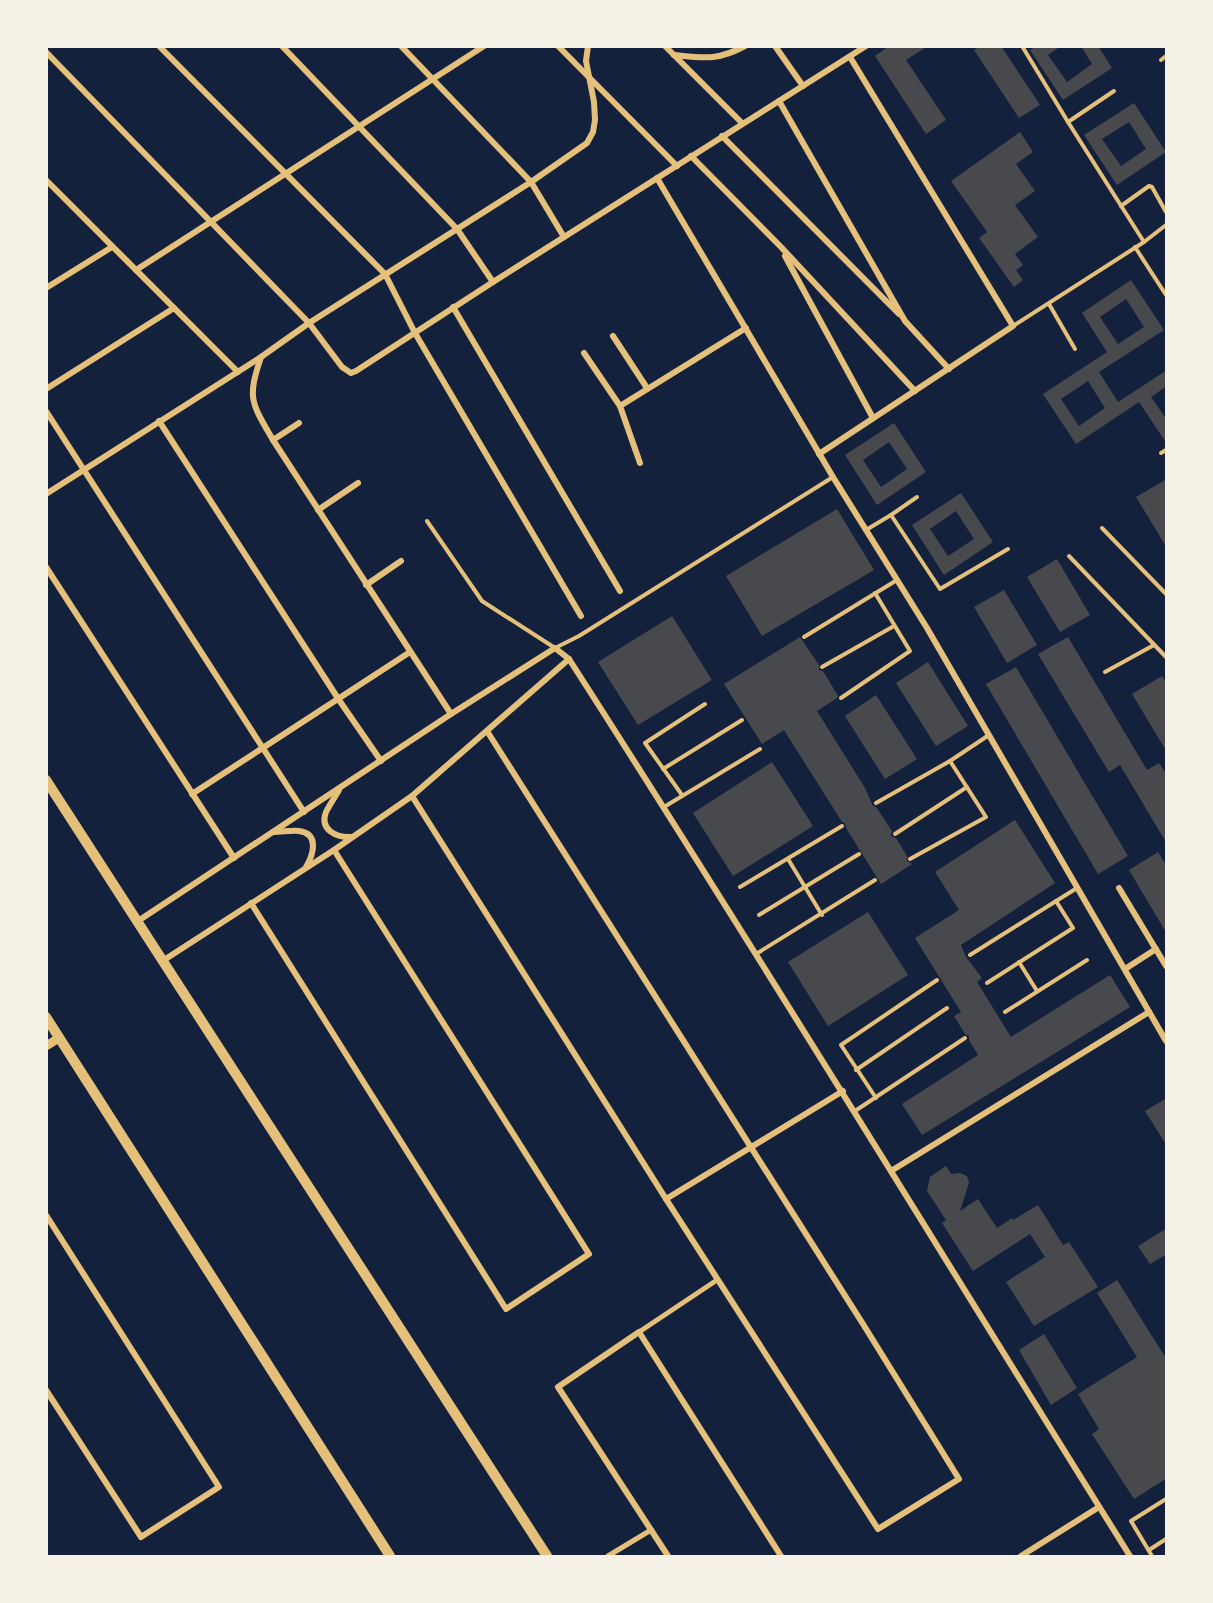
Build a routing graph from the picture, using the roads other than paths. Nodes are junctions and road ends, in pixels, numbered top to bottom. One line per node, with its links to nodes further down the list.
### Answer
1 (159, 46): 28 (street)
2 (282, 46): 24 (street)
3 (401, 46): 18 (street)
4 (484, 46): 18 (street)
5 (558, 46): 17 (street)
6 (588, 46): 17 (street)
7 (665, 46): 13 (street)
8 (745, 46): 13 (street)
9 (775, 46): 19 (street)
10 (866, 46): 15 (street)
11 (1022, 46): 22 (lane)
12 (46, 52): 34 (street)
13 (674, 55): 23 (street)
14 (1167, 56): 16 (lane)
15 (850, 57): 19 (street); 52 (street)
16 (1161, 60)
17 (589, 79): 27 (street); 30 (street)
18 (433, 80): 24 (street); 30 (street)
19 (803, 86): 21 (street)
20 (1114, 91): 22 (lane)
21 (779, 101): 23 (street); 50 (street)
22 (1068, 122): 32 (lane)
23 (742, 123): 25 (street)
24 (360, 126): 28 (street); 36 (street)
25 (722, 136): 26 (street); 50 (street)
26 (691, 156): 27 (street); 40 (street)
27 (677, 166): 29 (street)
28 (285, 175): 34 (street); 43 (street)
29 (657, 178): 37 (street); 53 (street)
30 (531, 182): 36 (street); 37 (street)
31 (48, 183): 39 (street)
32 (1121, 206): 33 (lane); 38 (lane)
33 (1167, 212)
34 (211, 222): 42 (street); 51 (street)
35 (1167, 225): 38 (lane)
36 (458, 229): 43 (street); 44 (street)
37 (564, 237): 44 (street)
38 (1144, 242): 41 (lane)
39 (112, 247): 42 (street); 45 (street)
40 (781, 247): 63 (street); 66 (street)
41 (1135, 247): 46 (lane); 47 (lane)
42 (136, 270): 49 (street)
43 (385, 274): 51 (street); 54 (street)
44 (493, 282): 48 (street)
45 (46, 288)
46 (1167, 295)
47 (1049, 304): 52 (lane); 56 (lane)
48 (453, 307): 54 (street); 90 (street)
49 (174, 308): 60 (street); 62 (street)
50 (905, 321): 59 (street)
51 (309, 323): 54 (street); 58 (street)
52 (1013, 326): 59 (street)
53 (746, 327): 61 (street); 72 (street)
54 (415, 333): 93 (street)
55 (613, 336): 61 (street)
56 (1075, 349)
57 (584, 353): 64 (street)
58 (261, 357): 60 (street); 69 (street)
59 (950, 369): 63 (street)
60 (238, 372): 67 (street)
61 (647, 388): 64 (street)
62 (46, 389)
63 (915, 391): 66 (street)
64 (620, 406): 73 (street)
65 (46, 411): 74 (street)
66 (873, 418): 72 (street)
67 (159, 421): 74 (street); 104 (street)
68 (299, 423): 69 (street)
69 (273, 440): 79 (street)
70 (1167, 450): 71 (lane)
71 (1161, 453)
72 (819, 454): 75 (street)
73 (640, 464)
74 (85, 469): 77 (street); 111 (street)
75 (832, 477): 83 (street); 97 (lane)
76 (358, 483): 79 (street)
77 (46, 494)
78 (917, 496): 80 (lane)
79 (318, 510): 89 (street)
80 (891, 515): 83 (lane); 84 (lane)
81 (427, 521): 97 (lane)
82 (1102, 528): 92 (lane)
83 (866, 531): 88 (street)
84 (1008, 549)
85 (1069, 555): 96 (lane)
86 (401, 561): 89 (street)
87 (46, 567): 118 (street)
88 (897, 580): 91 (lane); 109 (street)
89 (366, 585): 98 (street)
90 (620, 591)
91 (875, 593): 94 (lane); 95 (lane)
92 (1167, 594)
93 (581, 616)
94 (894, 627): 101 (lane); 103 (lane)
95 (804, 637)
96 (1154, 645): 99 (lane); 102 (lane)
97 (555, 648): 100 (street); 106 (street)
98 (410, 652): 104 (street); 106 (street)
99 (1167, 657)
100 (569, 659): 108 (street); 122 (street)
101 (822, 667)
102 (1106, 672)
103 (842, 698)
104 (339, 700): 111 (street); 112 (street)
105 (705, 704): 114 (lane)
106 (451, 714): 112 (street)
107 (742, 720): 114 (lane)
108 (487, 731): 120 (street); 167 (street)
109 (989, 735): 113 (lane); 137 (street)
110 (760, 748): 119 (lane)
111 (262, 749): 118 (street); 123 (street)
112 (381, 761): 116 (street)
113 (950, 761): 117 (lane); 121 (lane)
114 (663, 769): 119 (lane)
115 (46, 780): 143 (main road)
116 (341, 787): 123 (street); 127 (street)
117 (967, 787): 126 (lane); 132 (lane)
118 (192, 794): 130 (street)
119 (682, 795): 122 (lane)
120 (412, 796): 127 (street); 169 (street)
121 (876, 803)
122 (664, 807): 145 (street)
123 (304, 812): 125 (street)
124 (842, 826): 131 (lane)
125 (272, 832): 130 (street); 133 (street)
126 (895, 834)
127 (354, 837): 128 (street)
128 (334, 850): 133 (street); 140 (street)
129 (859, 854): 136 (lane)
130 (234, 858): 143 (street)
131 (788, 859): 135 (lane); 136 (lane)
132 (910, 859)
133 (306, 868): 140 (street)
134 (875, 880): 142 (lane)
135 (740, 887)
136 (805, 887): 141 (lane); 142 (lane)
137 (1078, 888): 139 (lane); 151 (street)
138 (1119, 888): 144 (street)
139 (1056, 901): 146 (lane); 149 (lane)
140 (251, 903): 147 (street)
141 (759, 915)
142 (822, 915): 145 (lane)
143 (138, 921): 147 (main road)
144 (1156, 949): 150 (street); 151 (street)
145 (755, 954): 164 (street)
146 (970, 955)
147 (164, 960): 180 (main road)
148 (1086, 960): 154 (lane)
149 (1018, 962): 153 (lane); 154 (lane)
150 (1167, 966)
151 (1125, 969): 157 (street)
152 (937, 980): 163 (lane)
153 (987, 983)
154 (1037, 992): 156 (lane)
155 (947, 1008): 163 (lane)
156 (1005, 1012)
157 (1149, 1012): 161 (street); 168 (street)
158 (46, 1017): 159 (main road)
159 (59, 1038): 162 (street); 179 (main road)
160 (965, 1038): 165 (lane)
161 (1167, 1041)
162 (46, 1046)
163 (856, 1070): 165 (lane)
164 (843, 1091): 166 (street); 167 (street)
165 (876, 1098): 166 (lane)
166 (855, 1111): 168 (street)
167 (750, 1148): 169 (street); 171 (street)
168 (891, 1171): 175 (street)
169 (666, 1199): 171 (street)
170 (46, 1215): 173 (street)
171 (717, 1280): 172 (street)
172 (639, 1332): 176 (street); 183 (street)
173 (46, 1390)
174 (1167, 1499): 178 (lane)
175 (1099, 1507): 184 (street); 185 (street)
176 (651, 1530): 181 (street); 182 (street)
177 (1167, 1539): 178 (lane)
178 (1149, 1550): 186 (lane)
179 (390, 1557)
180 (547, 1557)
181 (608, 1557)
182 (668, 1557)
183 (781, 1557)
184 (1021, 1557)
185 (1130, 1557)
186 (1152, 1557)

